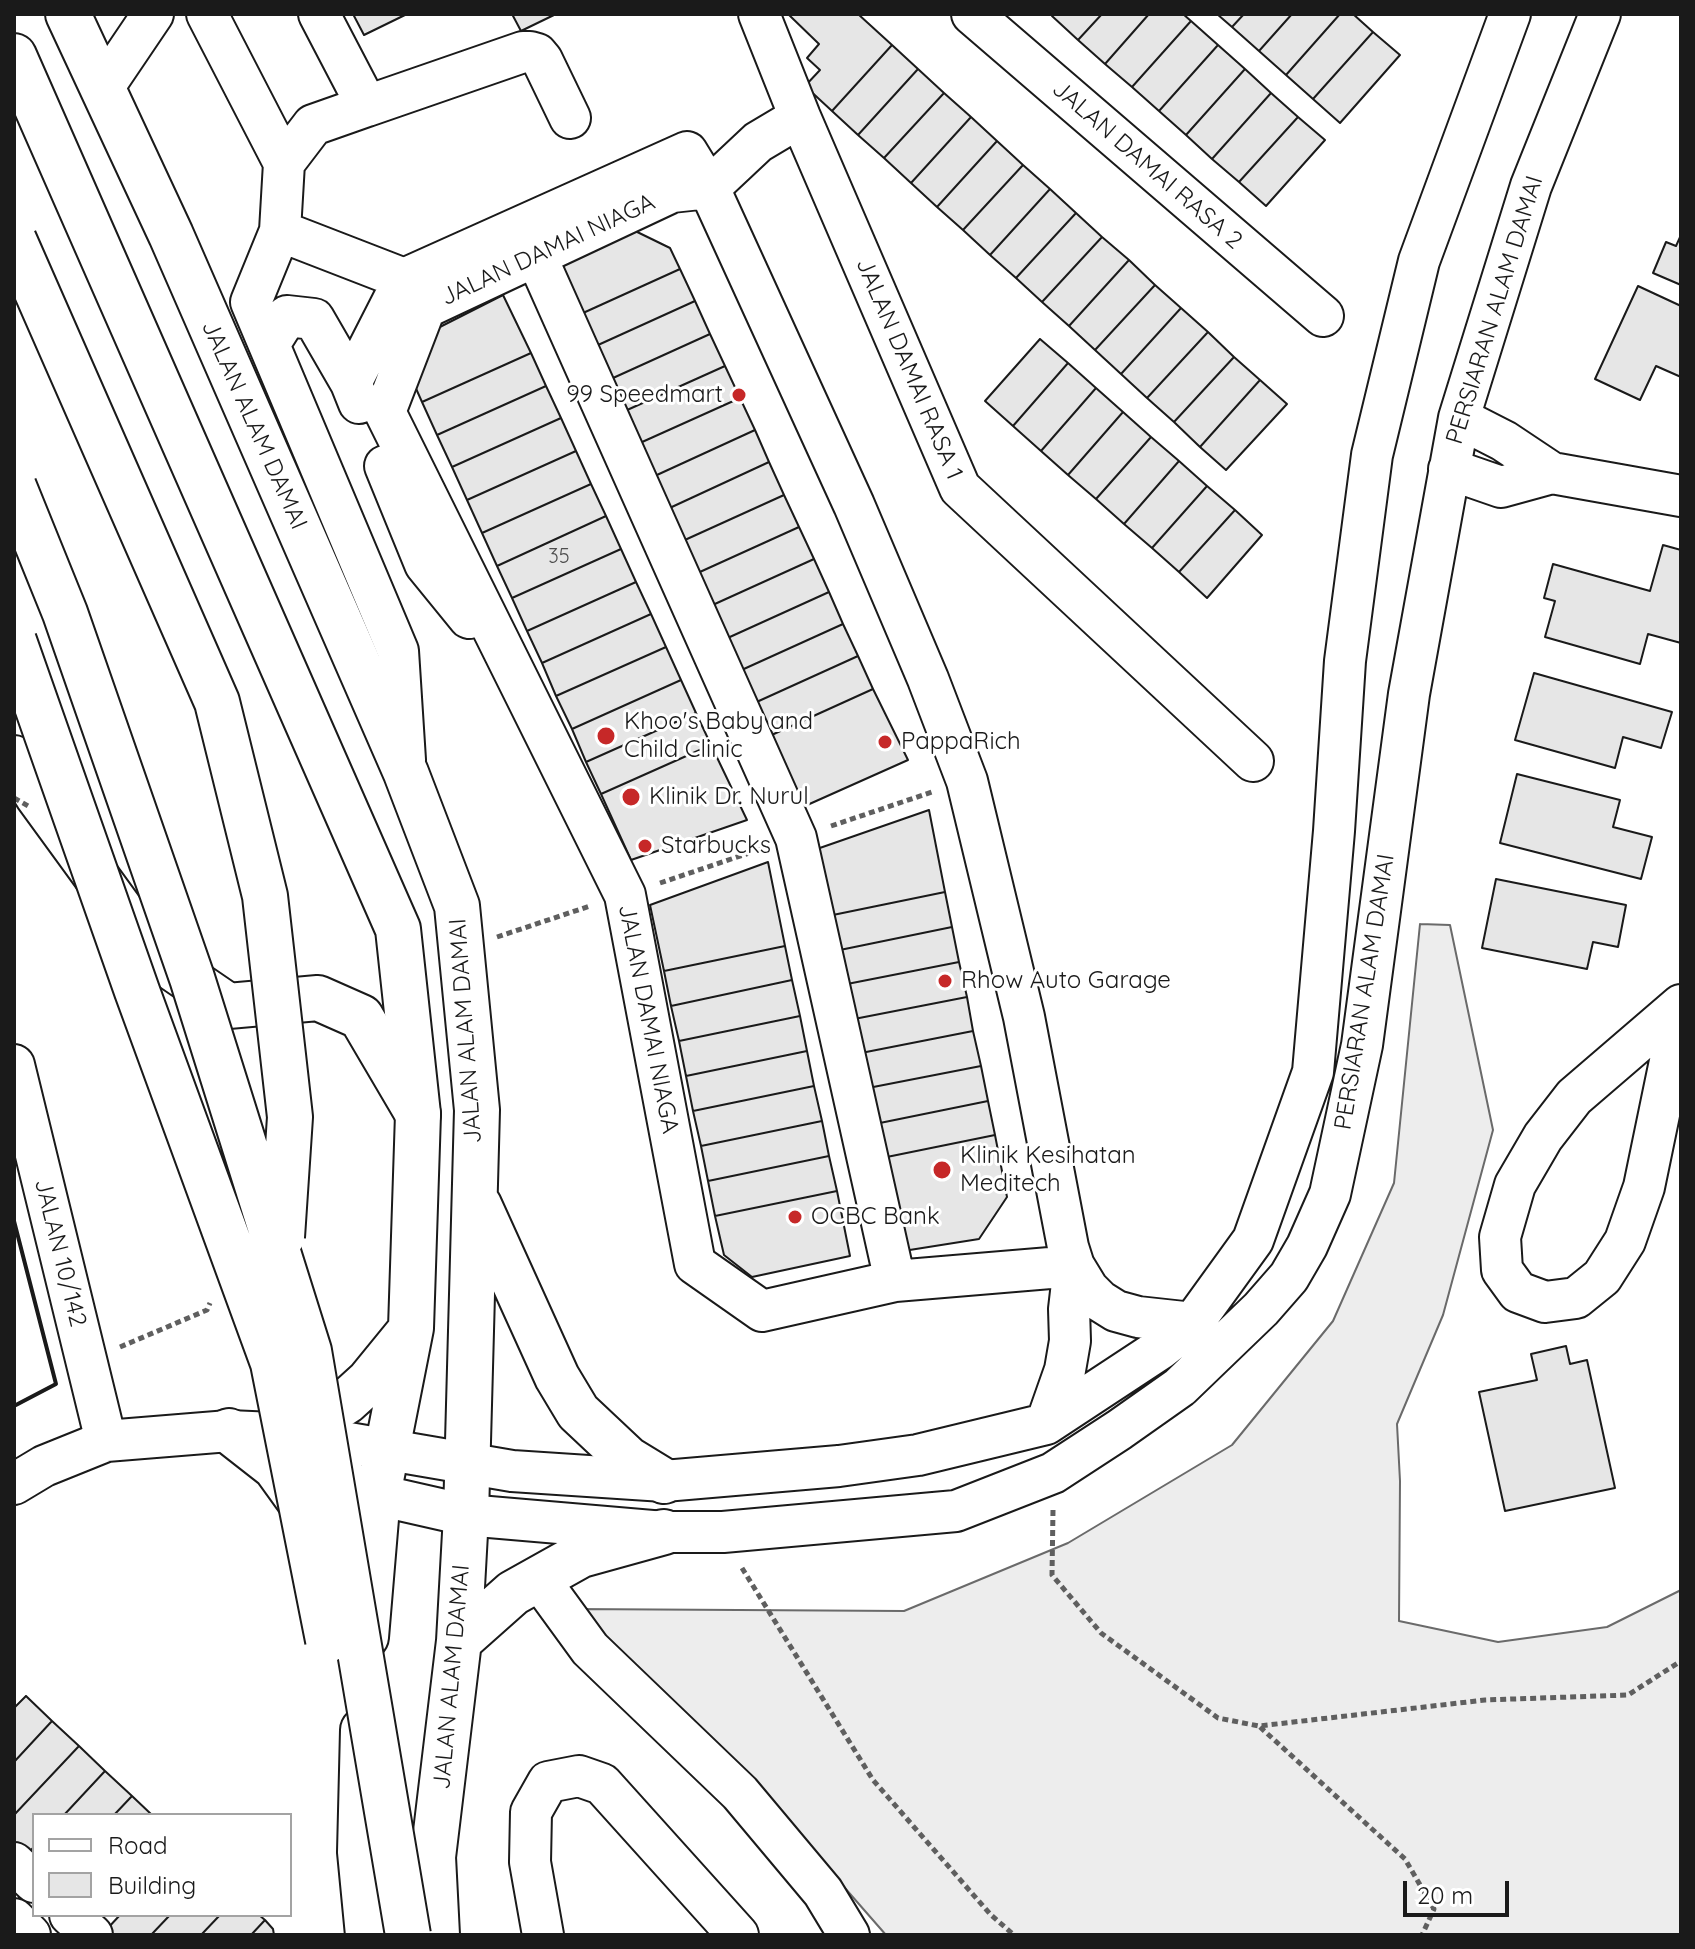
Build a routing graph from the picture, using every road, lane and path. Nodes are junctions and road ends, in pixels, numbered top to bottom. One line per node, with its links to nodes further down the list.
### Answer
1 (68, 14): 10 (main road, JALAN ALAM DAMAI)
2 (153, 14): 10 (street)
3 (207, 14): 14 (street)
4 (319, 14): 11 (street)
5 (759, 14): 12 (street, JALAN DAMAI RASA 1)
6 (972, 14): 20 (street, JALAN DAMAI RASA 2)
7 (1510, 14): 42 (street, PERSIARAN ALAM DAMAI)
8 (1600, 14): 23 (street, PERSIARAN ALAM DAMAI)
9 (14, 56): 37 (main road)
10 (103, 88): 32 (main road, JALAN ALAM DAMAI)
11 (367, 106): 13 (street); 14 (street)
12 (800, 117): 15 (street); 31 (street, JALAN DAMAI RASA 1)
13 (570, 118)
14 (284, 163): 16 (street)
15 (709, 188): 18 (street, JALAN DAMAI NIAGA); 19 (street); 39 (street)
16 (280, 231): 19 (street); 21 (street)
17 (14, 240): 45 (main road, bridge)
18 (536, 256): 29 (street, JALAN DAMAI NIAGA); 40 (street)
19 (404, 279): 22 (street)
20 (1323, 316)
21 (270, 343): 22 (street); 32 (street)
22 (351, 383): 29 (street)
23 (1459, 418): 24 (street, PERSIARAN ALAM DAMAI); 25 (street)
24 (1449, 469): 25 (street); 52 (street, PERSIARAN ALAM DAMAI)
25 (1552, 473): 27 (street)
26 (14, 487): 72 (main road, bridge)
27 (1681, 496)
28 (14, 641): 45 (main road, bridge)
29 (515, 674): 33 (street, JALAN DAMAI NIAGA)
30 (14, 758): 37 (main road)
31 (1253, 761)
32 (406, 773): 34 (main road, JALAN ALAM DAMAI)
33 (625, 895): 34 (path); 40 (street, JALAN DAMAI NIAGA)
34 (461, 949): 38 (main road, JALAN ALAM DAMAI)
35 (1681, 1006): 35 (street)
36 (14, 1065): 44 (street, JALAN 10/142)
37 (418, 1114): 43 (main road)
38 (474, 1196): 51 (main road, JALAN ALAM DAMAI); 53 (main road)
39 (1074, 1266): 40 (street, JALAN DAMAI NIAGA); 42 (street); 46 (street)
40 (895, 1281)
41 (214, 1296): 44 (path)
42 (1193, 1323): 46 (street, PERSIARAN ALAM DAMAI)
43 (411, 1328): 48 (main road); 50 (main road)
44 (86, 1362): 49 (street, JALAN 10/142)
45 (273, 1363): 71 (main road, bridge)
46 (1046, 1424): 53 (street, PERSIARAN ALAM DAMAI)
47 (229, 1431): 48 (street, PERSIARAN ALAM DAMAI); 49 (street, PERSIARAN ALAM DAMAI); 55 (street, PERSIARAN ALAM DAMAI); 60 (main road)
48 (296, 1434): 50 (street, PERSIARAN ALAM DAMAI)
49 (106, 1441): 54 (street, PERSIARAN ALAM DAMAI)
50 (389, 1450): 51 (street, PERSIARAN ALAM DAMAI); 55 (main road)
51 (468, 1465): 53 (street, PERSIARAN ALAM DAMAI); 56 (main road, JALAN ALAM DAMAI)
52 (1053, 1473): 58 (street, PERSIARAN ALAM DAMAI); 63 (path)
53 (664, 1481)
54 (14, 1484)
55 (378, 1495): 56 (street, PERSIARAN ALAM DAMAI); 60 (main road)
56 (466, 1515): 57 (street, PERSIARAN ALAM DAMAI); 61 (main road, JALAN ALAM DAMAI)
57 (664, 1532): 58 (street, PERSIARAN ALAM DAMAI); 59 (main road)
58 (723, 1532): 77 (path)
59 (539, 1579): 61 (main road); 76 (street)
60 (367, 1607): 70 (main road)
61 (459, 1641): 73 (main road, JALAN ALAM DAMAI)
62 (1681, 1661): 63 (path)
63 (1259, 1726): 78 (path)
64 (14, 1863): 65 (street)
65 (32, 1880)
66 (72, 1917): 69 (street)
67 (14, 1919): 68 (street)
68 (30, 1935)
69 (92, 1935)
70 (368, 1935)
71 (387, 1935)
72 (408, 1935)
73 (437, 1935)
74 (543, 1935): 75 (street)
75 (738, 1935)
76 (849, 1935)
77 (1014, 1935)
78 (1422, 1935)

